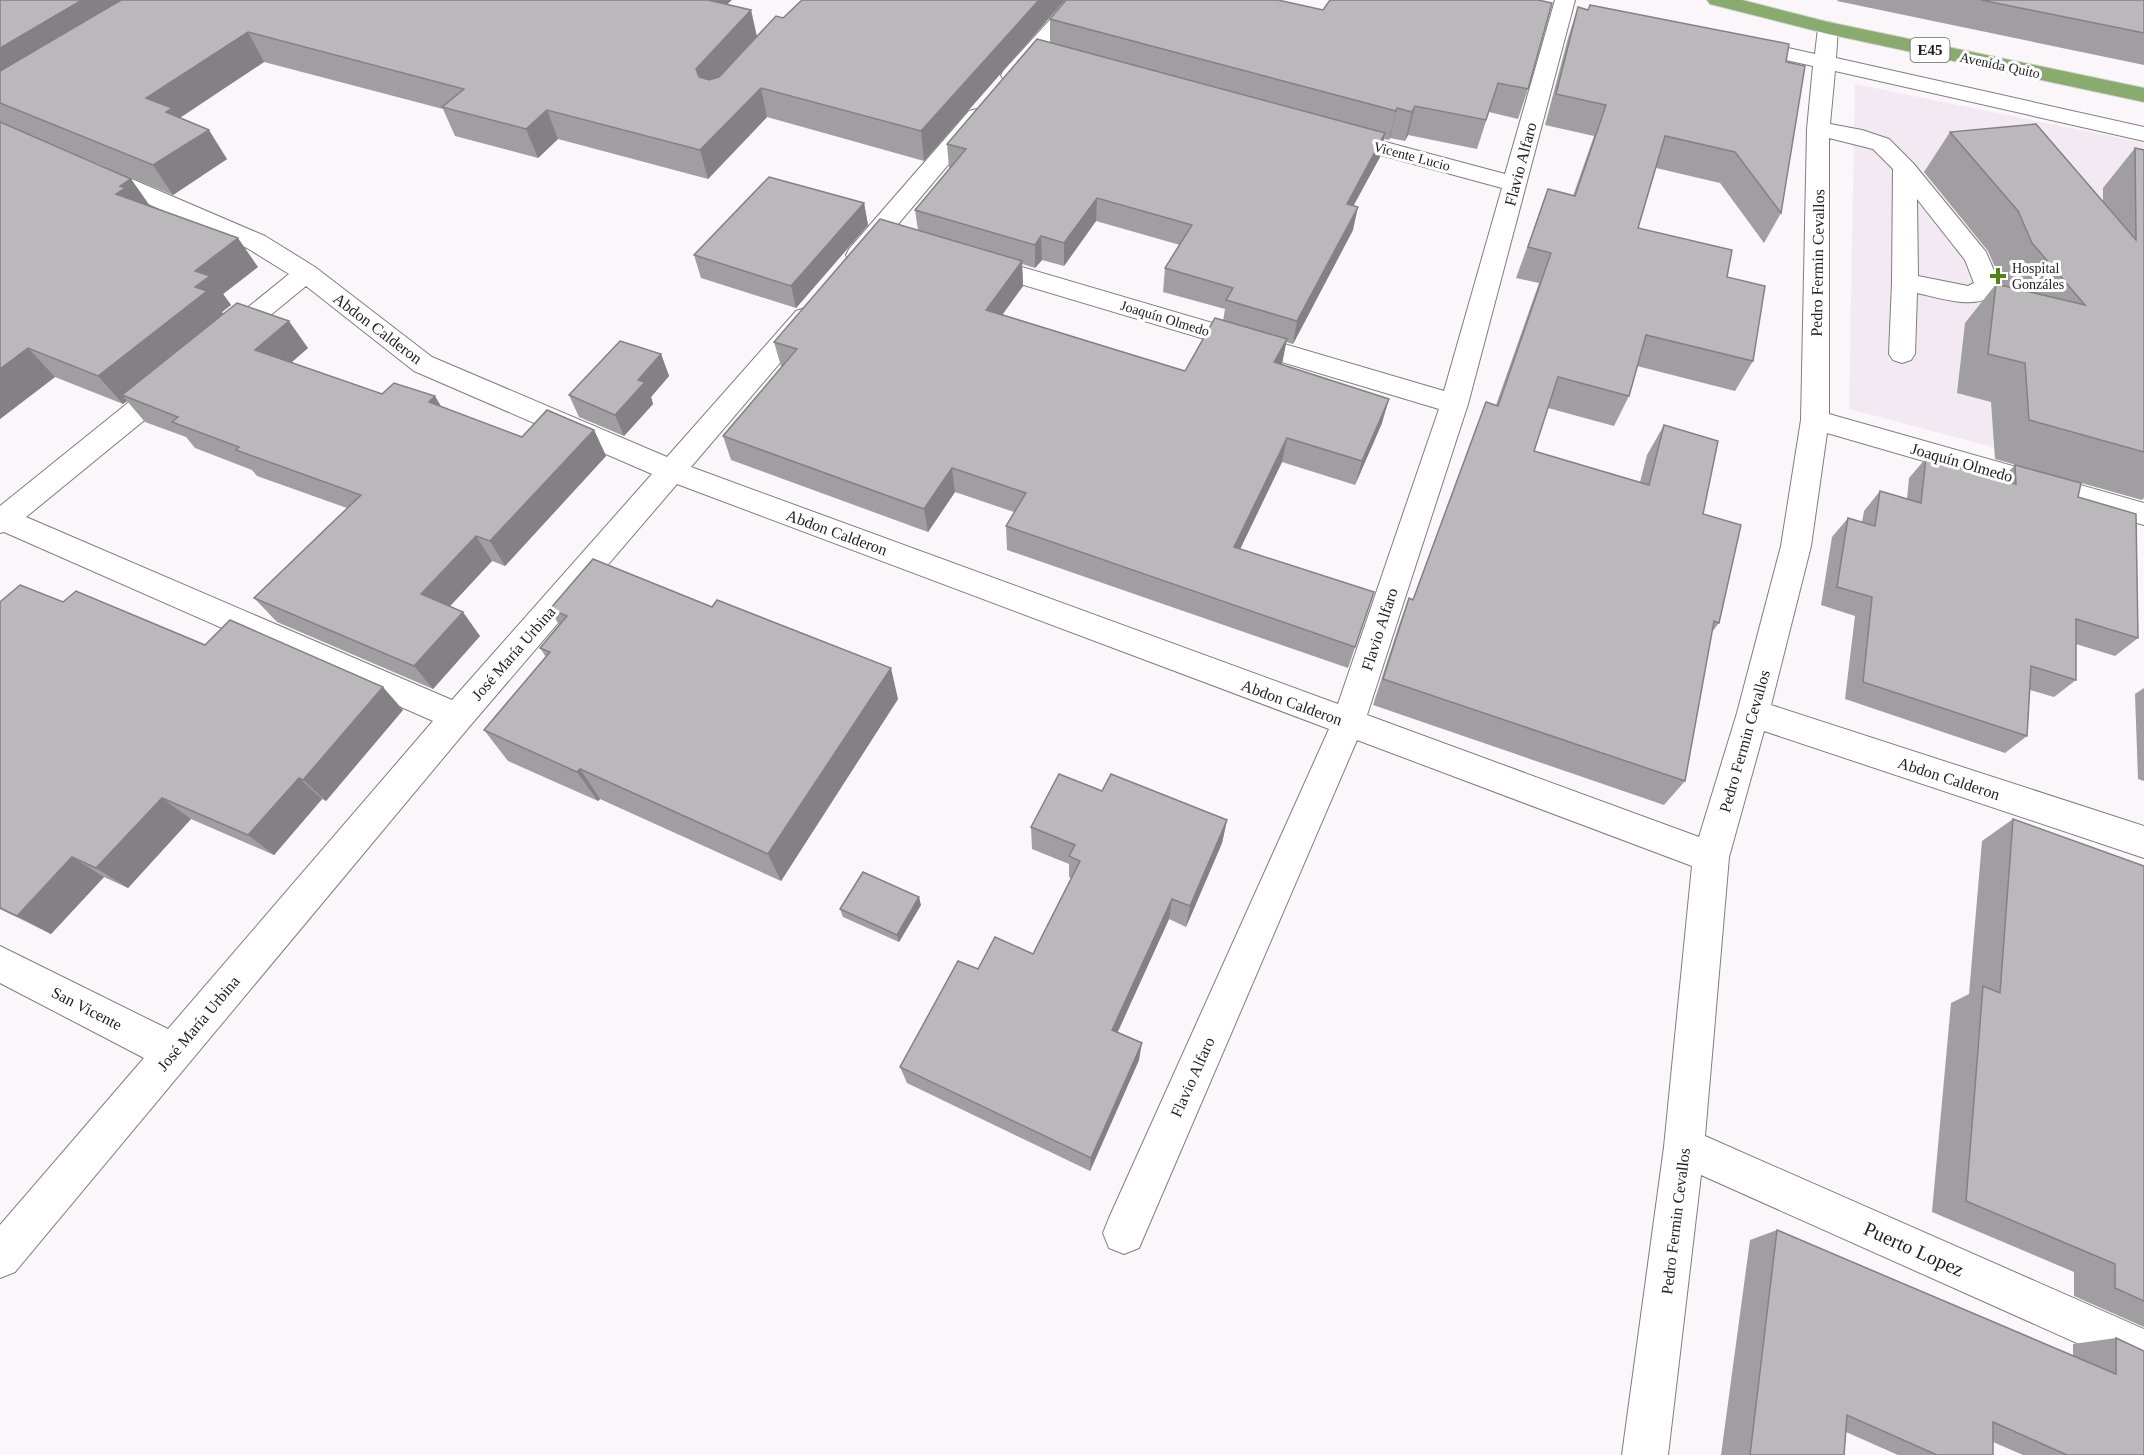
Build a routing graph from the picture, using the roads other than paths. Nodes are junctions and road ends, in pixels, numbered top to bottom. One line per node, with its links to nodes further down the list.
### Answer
1 (1080, 0): 18 (street)
2 (1717, 0): 5 (highway, Avenida Quito / E45)
3 (1784, 0): 8 (highway, Avenida Quito / E45)
4 (1568, 2): 15 (street, Flavio Alfaro)
5 (1828, 28): 7 (street, Pedro Fermin Cevallos); 9 (highway, Avenida Quito / E45)
6 (1723, 39): 7 (street)
7 (1824, 64): 10 (street, Pedro Fermin Cevallos); 12 (street)
8 (2144, 77)
9 (2144, 95)
10 (1818, 129): 14 (street); 23 (street, Pedro Fermin Cevallos)
11 (1320, 131): 15 (street, Vicente Lucio)
12 (2144, 134)
13 (76, 163): 17 (street, Abdon Calderon)
14 (1905, 168): 19 (street); 19 (street)
15 (1515, 184): 22 (street, Flavio Alfaro)
16 (956, 256): 22 (street, Joaquín Olmedo)
17 (306, 273): 24 (street, Abdon Calderon); 26 (street)
18 (839, 276)
19 (1905, 282): 21 (street)
20 (816, 303): 24 (street, José María Urbina)
21 (1902, 354)
22 (1454, 404): 29 (street, Flavio Alfaro)
23 (1815, 420): 25 (street, Joaquín Olmedo); 27 (street, Pedro Fermin Cevallos)
24 (673, 471): 28 (street, José María Urbina); 29 (street, Abdon Calderon)
25 (2144, 514)
26 (2, 520): 28 (street)
27 (1753, 713): 30 (street, Abdon Calderon); 31 (street, Pedro Fermin Cevallos)
28 (457, 717): 33 (street, José María Urbina)
29 (1348, 723): 31 (street, Abdon Calderon); 35 (street, Flavio Alfaro)
30 (2144, 842)
31 (1712, 857): 34 (street, Pedro Fermin Cevallos)
32 (0, 964): 33 (street, San Vicente)
33 (173, 1052): 36 (street, José María Urbina)
34 (1684, 1147): 37 (street, Puerto Lopez); 38 (street, Pedro Fermin Cevallos)
35 (1124, 1233)
36 (0, 1257)
37 (2144, 1352)
38 (1645, 1455)

